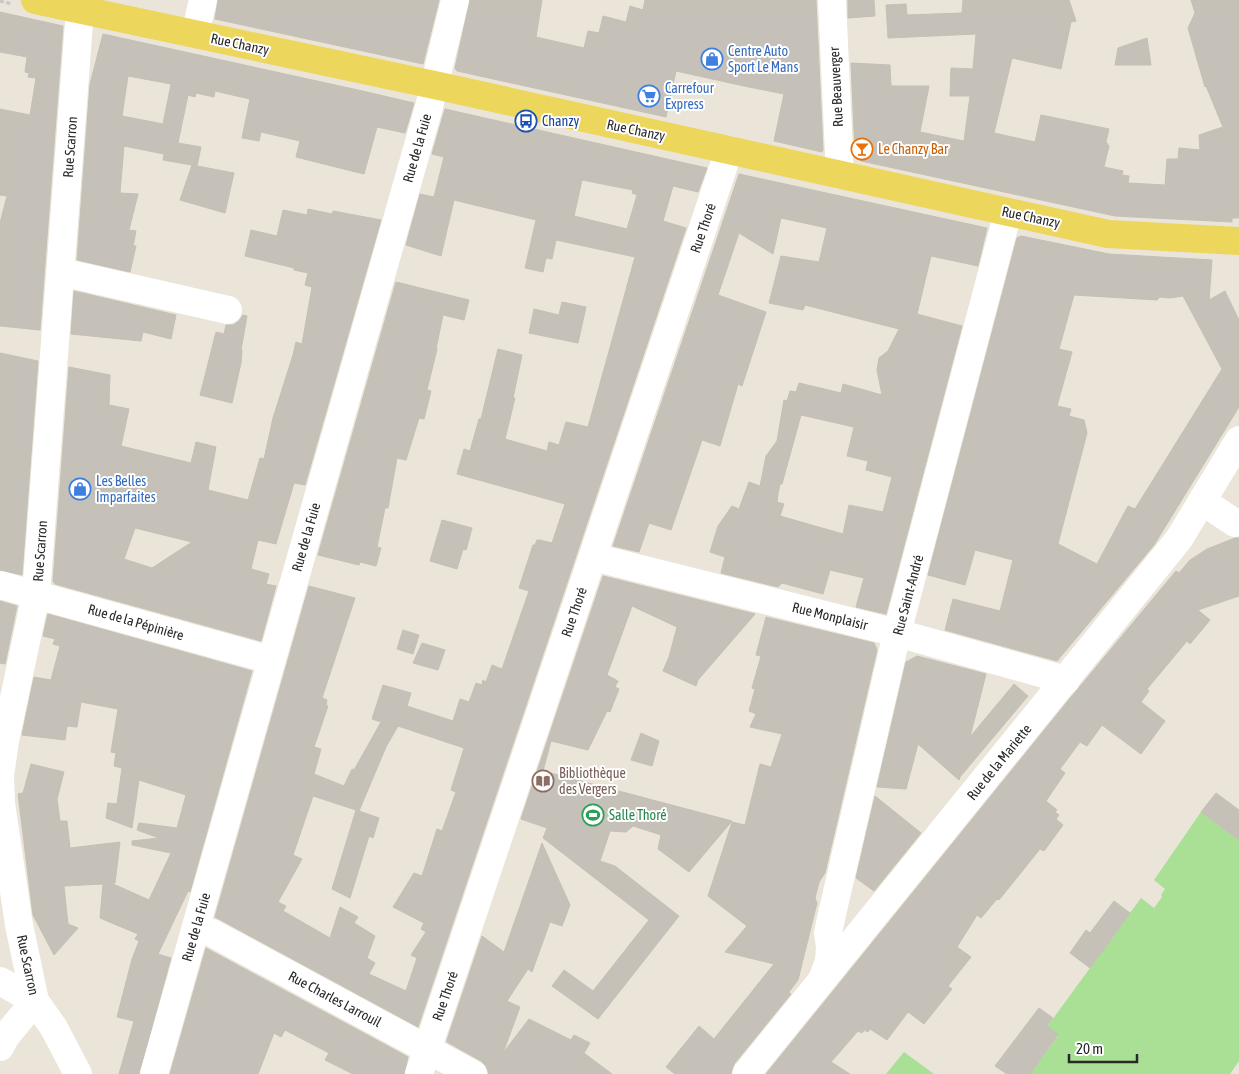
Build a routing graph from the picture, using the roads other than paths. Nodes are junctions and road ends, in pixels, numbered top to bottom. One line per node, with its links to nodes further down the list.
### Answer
1 (35, 0): 5 (main road, Rue Chanzy)
2 (202, 0): 6 (street)
3 (455, 0): 7 (street, Rue de la Fuie)
4 (832, 0): 9 (street, Rue Beauverger)
5 (80, 10): 6 (main road, Rue Chanzy); 12 (street, Rue Scarron)
6 (195, 34): 7 (main road, Rue Chanzy)
7 (434, 85): 8 (main road, Rue Chanzy); 21 (street, Rue de la Fuie)
8 (729, 150): 9 (main road, Rue Chanzy); 17 (street, Rue Thoré)
9 (840, 175): 10 (main road, Rue Chanzy)
10 (1008, 212): 11 (main road, Rue Chanzy); 20 (street, Rue Saint-André)
11 (1239, 241)
12 (60, 272): 13 (street); 19 (street, Rue Scarron)
13 (228, 310)
14 (1239, 440): 15 (street, Rue de la Mariette)
15 (1202, 502): 16 (street); 22 (street, Rue de la Mariette)
16 (1239, 522)
17 (593, 557): 20 (street, Rue Monplaisir); 28 (street, Rue Thoré)
18 (0, 585): 19 (street, Rue de la Pépinière)
19 (36, 594): 21 (street, Rue de la Pépinière); 26 (street, Rue Scarron)
20 (897, 634): 22 (street, Rue Monplaisir); 25 (street, Rue Saint-André)
21 (271, 660): 23 (street, Rue de la Fuie)
22 (1066, 680): 25 (street, Rue de la Mariette)
23 (196, 927): 28 (street, Rue Charles Larrouil); 30 (street, Rue de la Fuie)
24 (0, 981): 26 (street)
25 (822, 981): 33 (street, Rue de la Mariette)
26 (35, 1001): 27 (street); 29 (street, Rue Scarron)
27 (0, 1047)
28 (427, 1048): 31 (street, Rue Thoré); 32 (street, Rue Charles Larrouil)
29 (78, 1074)
30 (154, 1074)
31 (419, 1074)
32 (473, 1074)
33 (746, 1074)

